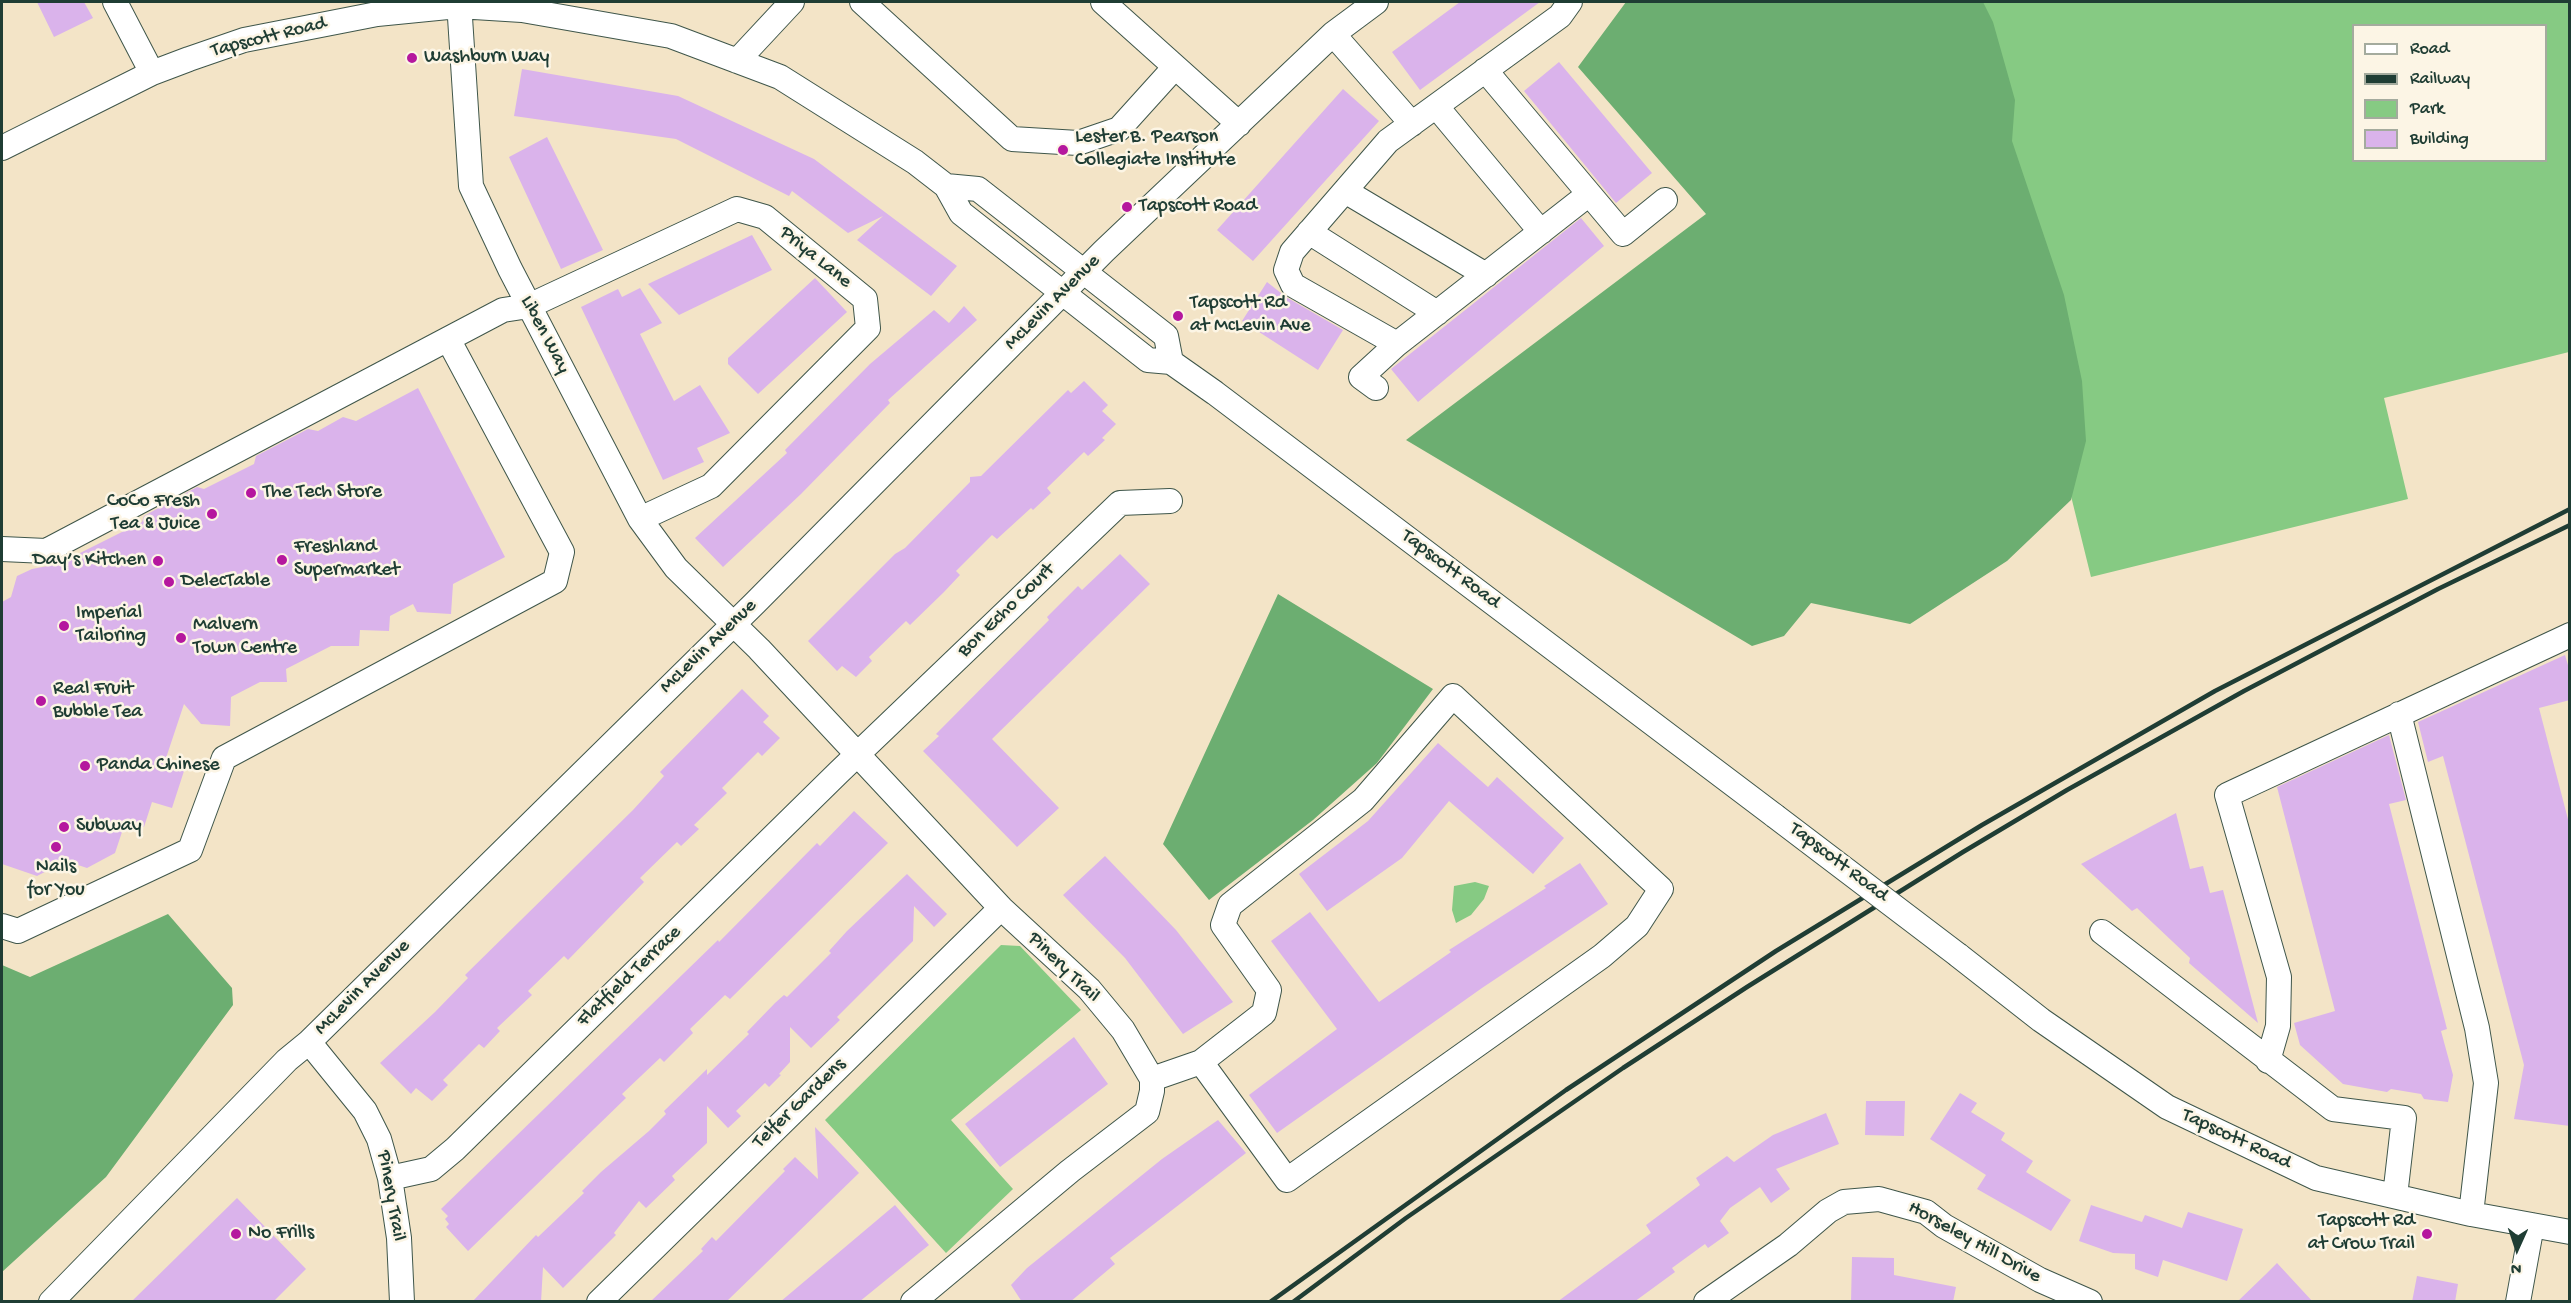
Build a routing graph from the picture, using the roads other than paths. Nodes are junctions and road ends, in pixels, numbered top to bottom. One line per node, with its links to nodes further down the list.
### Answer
1 (115, 2): 12 (street)
2 (792, 2): 9 (street)
3 (862, 2): 10 (street)
4 (1104, 2): 10 (street)
5 (1376, 2): 8 (street, McLevin Avenue)
6 (1570, 2): 11 (street)
7 (458, 4): 9 (street, Tapscott Road); 12 (street, Tapscott Road); 26 (street, Liben Way)
8 (1333, 34): 14 (street, McLevin Avenue); 15 (street)
9 (737, 61): 17 (street, Tapscott Road)
10 (1175, 67): 14 (street)
11 (1485, 69): 13 (street); 19 (street)
12 (152, 74): 16 (street, Tapscott Road)
13 (1436, 106): 15 (street); 22 (street)
14 (1239, 124): 23 (street, McLevin Avenue)
15 (1412, 124): 18 (street)
16 (2, 148)
17 (946, 186): 23 (street); 25 (street, Tapscott Road)
18 (1345, 191): 21 (street); 24 (street)
19 (1589, 194): 20 (street); 22 (street)
20 (1665, 200)
21 (1309, 232): 27 (street); 29 (street)
22 (1540, 232): 24 (street)
23 (1083, 273): 25 (street, McLevin Avenue); 30 (street)
24 (1486, 274): 27 (street)
25 (1062, 294): 30 (street, Tapscott Road); 35 (street, McLevin Avenue)
26 (529, 306): 28 (street); 33 (street, Liben Way); 33 (street, Priya Lane)
27 (1437, 313): 29 (street)
28 (448, 339): 34 (street); 40 (street)
29 (1397, 344): 31 (street)
30 (1171, 362): 47 (street, Tapscott Road, bridge)
31 (1376, 388)
32 (1170, 501): 38 (street, Bon Echo Court)
33 (640, 519): 35 (street, Liben Way)
34 (2, 549)
35 (733, 622): 38 (street, Pinery Trail); 42 (street, McLevin Avenue)
36 (2570, 635): 37 (street)
37 (2399, 714): 43 (street); 48 (street)
38 (858, 755): 39 (street, Pinery Trail); 46 (street, Flatfield Terrace)
39 (1001, 908): 45 (street, Pinery Trail); 53 (street, Telfer Gardens)
40 (2, 926)
41 (2102, 932): 43 (street)
42 (309, 1042): 46 (street, Pinery Trail); 51 (street, McLevin Avenue)
43 (2268, 1061): 47 (street)
44 (1202, 1062): 44 (street); 45 (street)
45 (1152, 1079): 54 (street)
46 (390, 1178): 52 (street, Pinery Trail)
47 (2395, 1196): 48 (street, Tapscott Road)
48 (2471, 1214): 49 (street, Tapscott Road)
49 (2532, 1225): 50 (street, Tapscott Road); 57 (street)
50 (2570, 1232)
51 (51, 1302)
52 (402, 1302)
53 (599, 1302)
54 (913, 1302)
55 (1706, 1302): 56 (street, Horseley Hill Drive)
56 (2091, 1302)
57 (2518, 1302)

